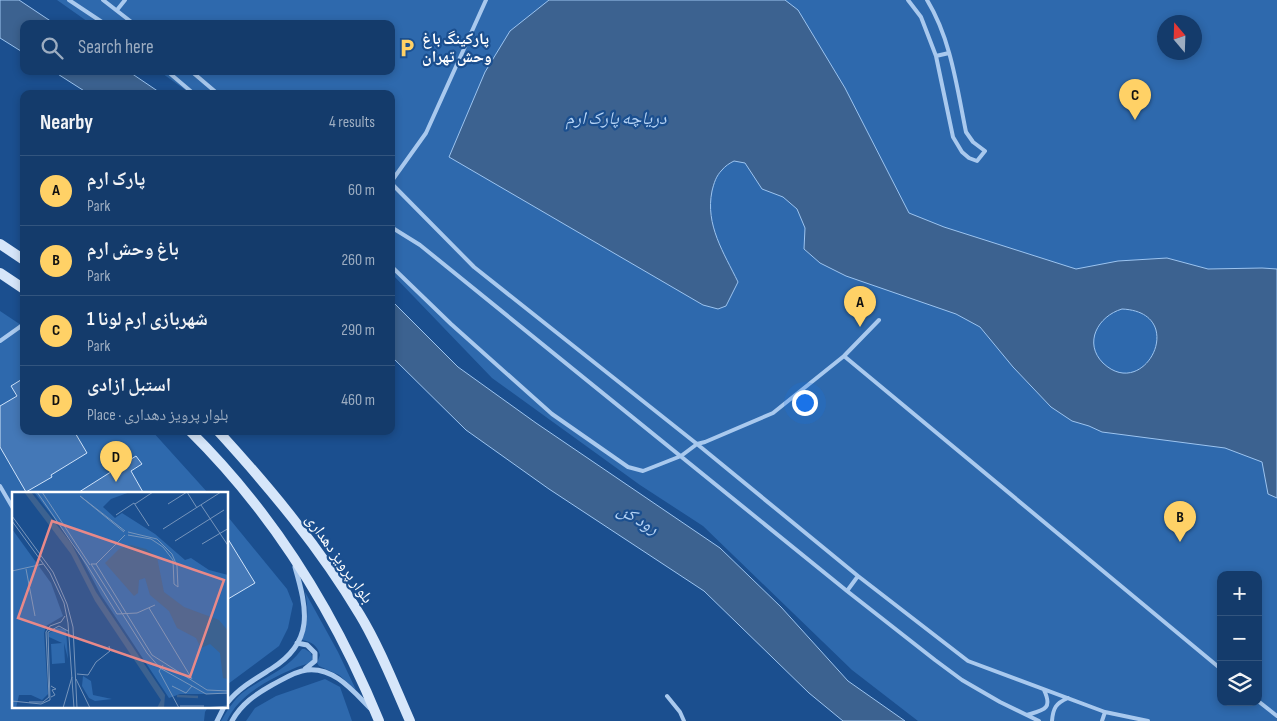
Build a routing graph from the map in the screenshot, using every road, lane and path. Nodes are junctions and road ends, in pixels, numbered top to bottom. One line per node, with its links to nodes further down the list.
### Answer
1 (69, 0): 8 (lane)
2 (103, 0): 7 (lane)
3 (125, 0): 7 (lane)
4 (486, 0): 16 (lane)
5 (908, 0): 11 (lane)
6 (927, 0): 10 (lane)
7 (118, 10): 9 (lane)
8 (99, 20)
9 (129, 20)
10 (949, 53): 11 (lane); 11 (lane)
11 (936, 56)
12 (172, 75): 14 (lane)
13 (196, 75): 15 (lane)
14 (189, 90)
15 (213, 90)
16 (395, 177)
17 (395, 187): 30 (lane)
18 (395, 230): 31 (lane)
19 (0, 244): 20 (main road)
20 (20, 257)
21 (395, 270): 31 (lane)
22 (0, 273): 23 (main road)
23 (20, 286)
24 (879, 320): 27 (lane)
25 (20, 327): 26 (lane)
26 (0, 341)
27 (844, 356): 30 (lane); 38 (lane)
28 (194, 435): 34 (main road)
29 (221, 435): 52 (main road, بلوار پرویز دهداری)
30 (696, 444): 31 (lane); 35 (lane)
31 (681, 456): 36 (lane)
32 (0, 486): 33 (lane)
33 (12, 507)
34 (291, 553): 37 (street); 49 (main road)
35 (858, 576): 36 (lane); 40 (lane)
36 (847, 591): 47 (lane)
37 (297, 643): 39 (street); 43 (street)
38 (1217, 666)
39 (305, 670): 49 (street); 51 (street)
40 (1043, 689): 42 (lane); 47 (lane)
41 (667, 696): 53 (lane)
42 (1068, 698): 46 (lane); 55 (lane)
43 (229, 701)
44 (1262, 703): 48 (lane)
45 (224, 708): 50 (street)
46 (1105, 712): 56 (lane); 57 (lane)
47 (1027, 715): 54 (lane)
48 (1277, 716)
49 (378, 718)
50 (217, 721)
51 (232, 721)
52 (410, 721)
53 (684, 721)
54 (1038, 721)
55 (1052, 721)
56 (1102, 721)
57 (1148, 721)

